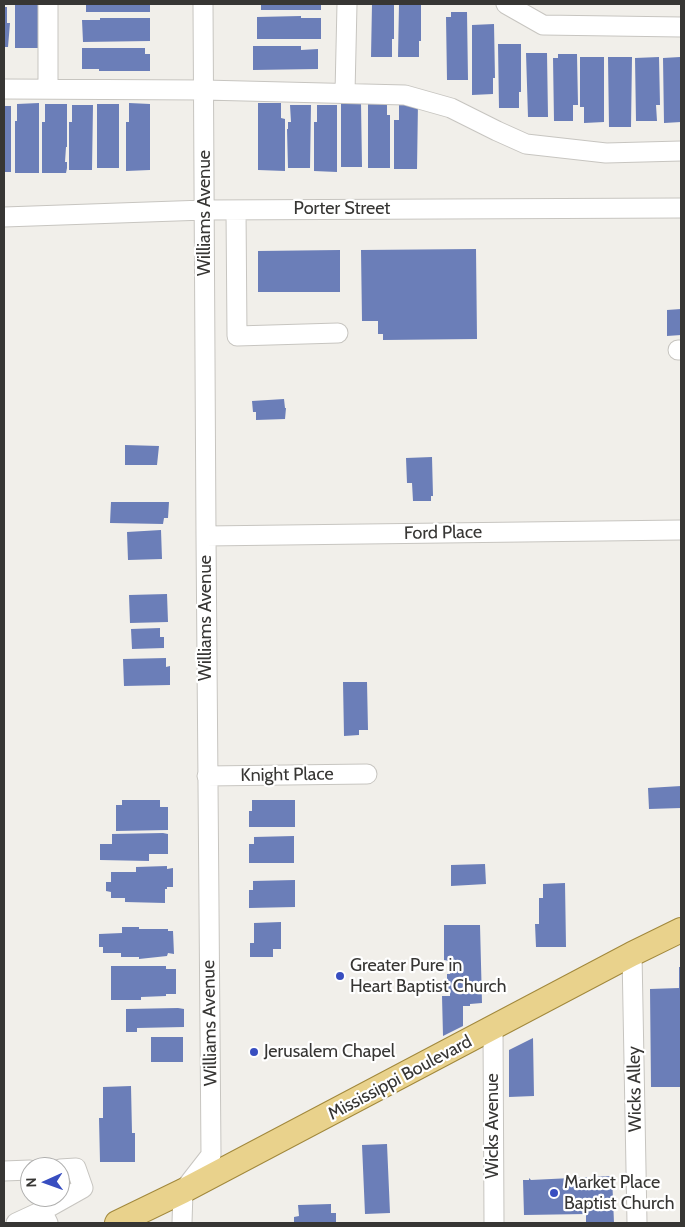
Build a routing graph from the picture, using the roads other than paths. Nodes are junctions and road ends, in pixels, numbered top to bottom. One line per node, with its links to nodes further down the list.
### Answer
1 (48, 4): 6 (street)
2 (203, 4): 8 (street, Williams Avenue)
3 (347, 4): 9 (street)
4 (506, 4): 5 (street)
5 (681, 27)
6 (48, 88): 7 (street); 8 (street)
7 (4, 89)
8 (204, 90): 9 (street); 12 (street, Williams Avenue)
9 (345, 93): 10 (street)
10 (681, 151)
11 (681, 208): 13 (street, Porter Street)
12 (205, 210): 13 (street, Porter Street); 14 (street, Porter Street); 16 (street, Williams Avenue)
13 (236, 210): 15 (street)
14 (4, 217)
15 (236, 285): 16 (street); 17 (street)
16 (205, 286): 19 (street, Williams Avenue)
17 (338, 333)
18 (681, 530): 19 (street, Ford Place)
19 (206, 536): 21 (street, Williams Avenue)
20 (367, 774): 21 (street, Knight Place)
21 (207, 776): 28 (street, Williams Avenue)
22 (681, 930): 23 (main road, Mississippi Boulevard)
23 (632, 954): 24 (main road, Mississippi Boulevard); 36 (street, Wicks Alley)
24 (492, 1029): 28 (main road, Mississippi Boulevard); 35 (street, Wicks Avenue)
25 (70, 1168): 29 (street)
26 (20, 1170): 27 (street)
27 (4, 1171)
28 (183, 1191): 33 (main road, Mississippi Boulevard); 34 (street)
29 (70, 1198)
30 (58, 1207): 31 (street)
31 (45, 1217): 32 (street)
32 (16, 1223)
33 (117, 1223)
34 (182, 1223)
35 (494, 1223)
36 (637, 1223)

